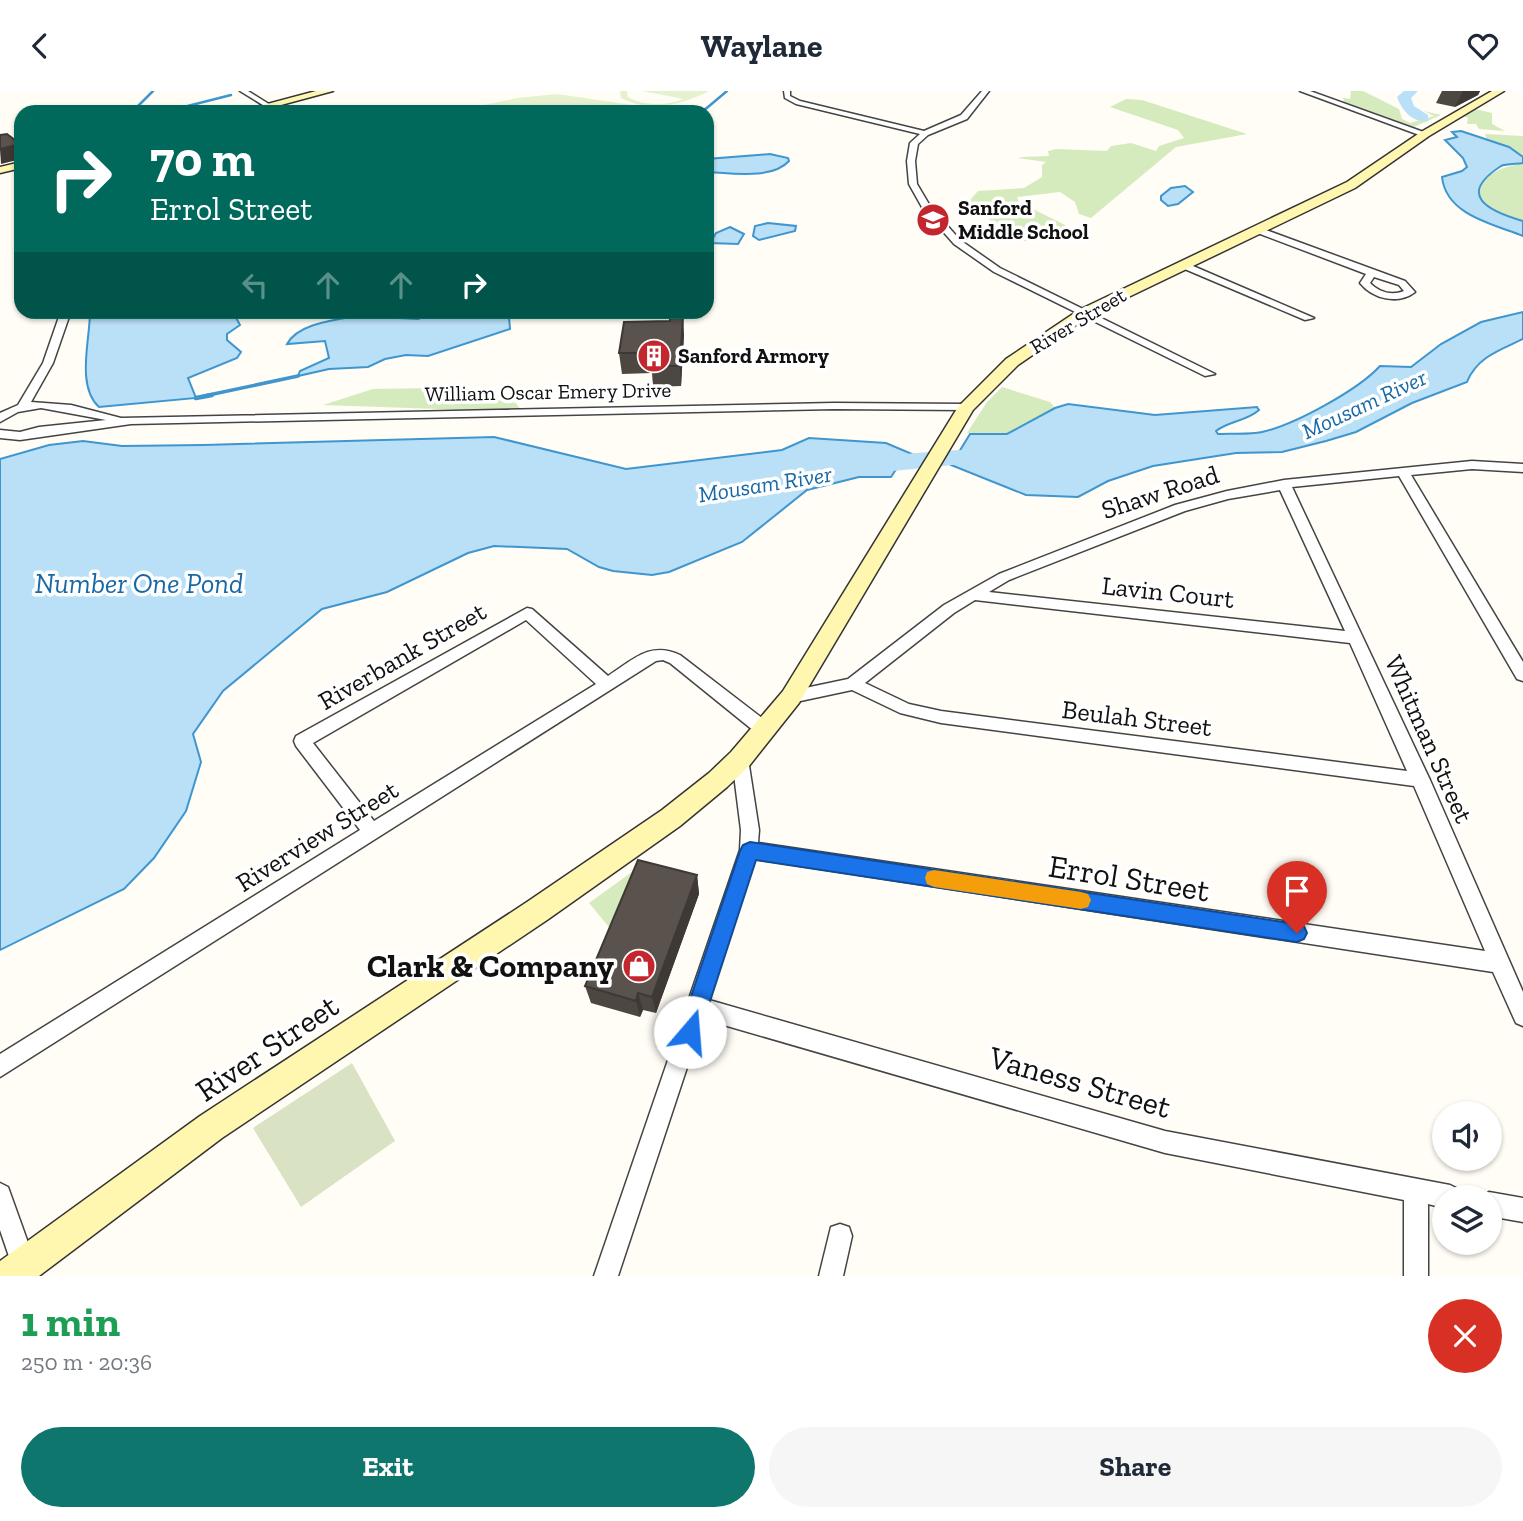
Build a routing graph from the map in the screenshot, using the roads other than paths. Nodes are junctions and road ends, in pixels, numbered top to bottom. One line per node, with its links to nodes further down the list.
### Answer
1 (243, 91): 7 (street)
2 (328, 91): 8 (street)
3 (787, 91): 9 (street)
4 (986, 91): 9 (street)
5 (1303, 91): 10 (street)
6 (1499, 91): 10 (street, River Street)
7 (266, 105)
8 (272, 105)
9 (925, 133): 14 (street)
10 (1424, 134): 11 (street, River Street)
11 (1258, 230): 12 (street, River Street); 13 (street)
12 (1183, 265): 14 (street, River Street); 15 (street)
13 (1373, 273)
14 (1084, 313): 17 (street); 22 (street, River Street)
15 (1310, 318)
16 (63, 319): 18 (street)
17 (1209, 374)
18 (41, 377): 20 (street); 21 (street)
19 (0, 401): 21 (street)
20 (55, 406): 21 (street, William Oscar Emery Drive); 24 (street, William Oscar Emery Drive); 25 (street)
21 (21, 407): 23 (street)
22 (966, 407): 24 (street, William Oscar Emery Drive); 35 (street, River Street)
23 (0, 418)
24 (131, 421): 25 (street, William Oscar Emery Drive)
25 (30, 434): 26 (street, William Oscar Emery Drive)
26 (4, 437)
27 (1523, 468): 28 (street, Shaw Road)
28 (1403, 472): 29 (street, Shaw Road); 32 (street)
29 (1284, 484): 30 (street, Shaw Road); 31 (street, Whitman Street)
30 (972, 594): 31 (street, Lavin Court); 34 (street, Shaw Road)
31 (1357, 638): 38 (street, Whitman Street)
32 (1523, 675)
33 (606, 684): 36 (street, Riverview Street); 39 (street, Riverview Street); 39 (street, Riverbank Street)
34 (853, 684): 35 (street); 38 (street, Beulah Street)
35 (791, 697): 36 (street, River Street)
36 (765, 730): 37 (street, River Street)
37 (740, 759): 40 (street); 51 (street, River Street)
38 (1421, 780): 41 (street, Whitman Street)
39 (372, 832): 44 (street, Riverview Street)
40 (750, 851): 41 (street, Errol Street); 42 (street)
41 (1500, 963): 43 (street, Whitman Street)
42 (698, 1007): 45 (street, Vaness Street); 52 (street)
43 (1523, 1016)
44 (0, 1066)
45 (1416, 1191): 46 (street, Vaness Street); 54 (street)
46 (1432, 1194)
47 (0, 1195): 51 (street)
48 (1502, 1206): 49 (street)
49 (1523, 1210)
50 (840, 1235): 53 (street)
51 (17, 1271)
52 (606, 1276)
53 (831, 1276)
54 (1416, 1276)

